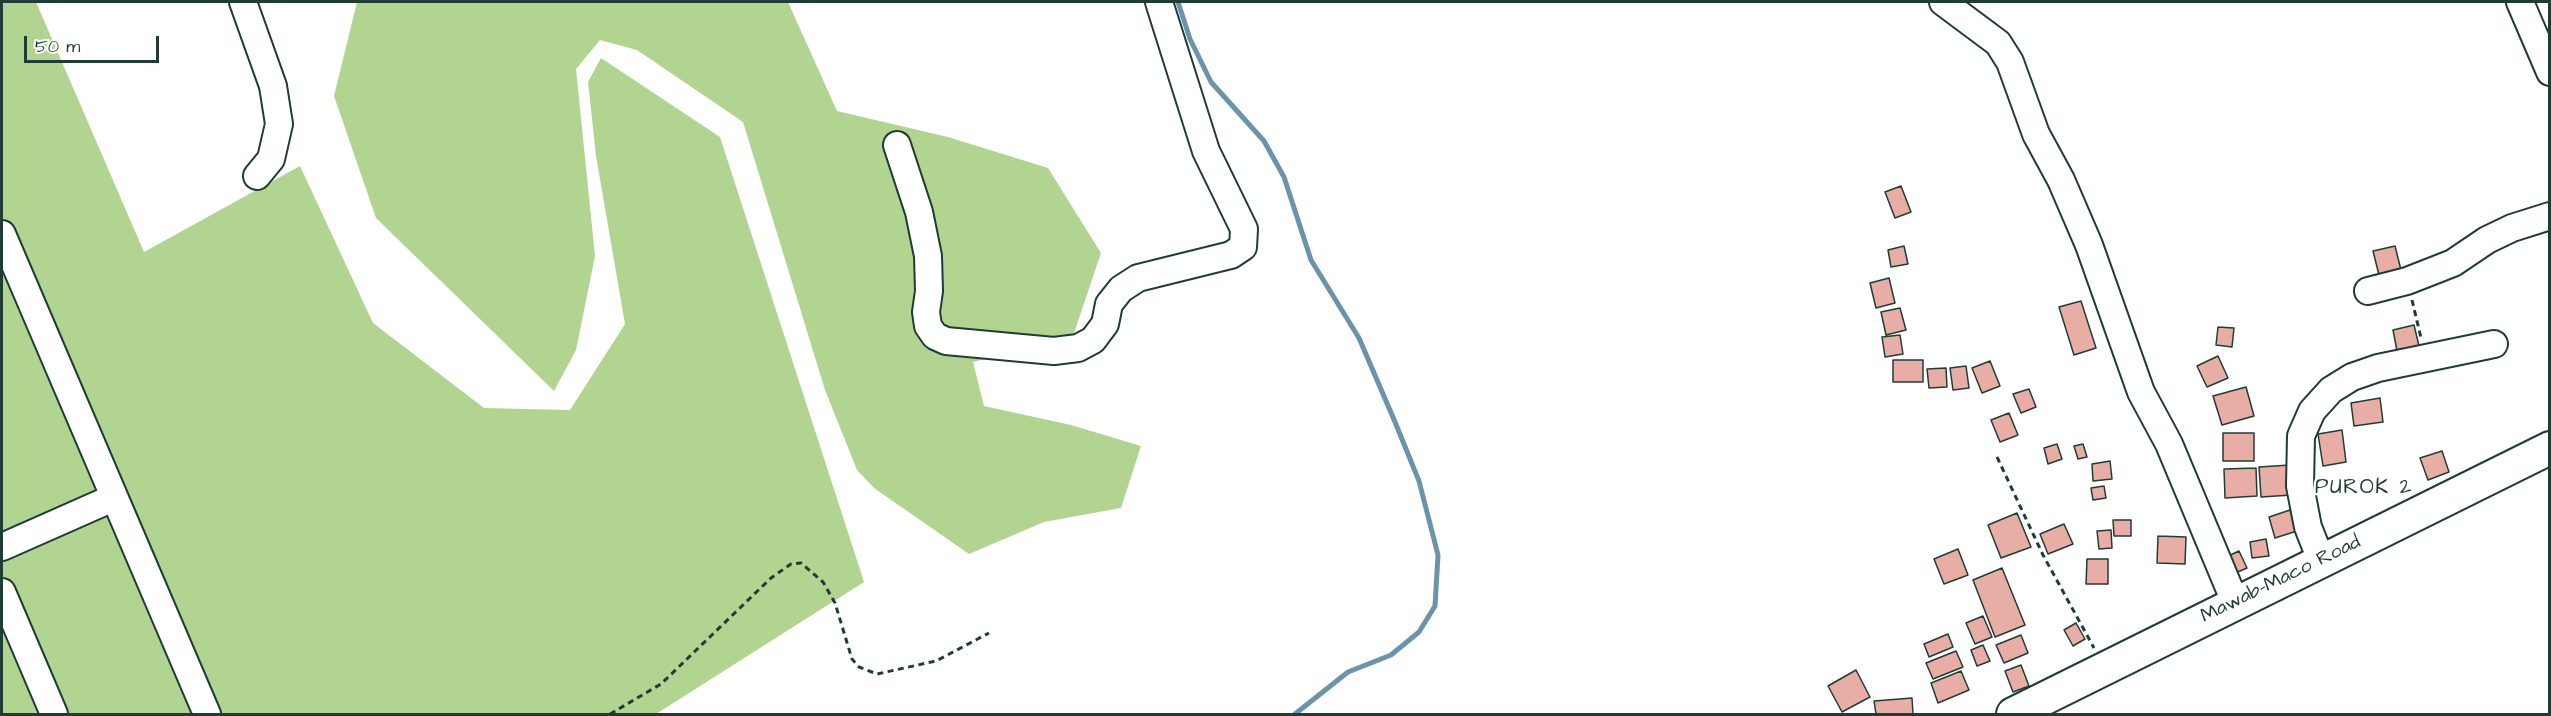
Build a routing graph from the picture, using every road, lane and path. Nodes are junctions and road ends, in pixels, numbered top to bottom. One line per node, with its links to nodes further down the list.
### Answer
1 (243, 2): 7 (street)
2 (1159, 2): 6 (street)
3 (1943, 2): 20 (street)
4 (2520, 2): 5 (street)
5 (2550, 72)
6 (897, 145)
7 (257, 176)
8 (2550, 216): 10 (street)
9 (2, 234): 16 (street)
10 (2407, 281): 11 (street); 13 (path)
11 (2368, 291)
12 (2494, 344): 13 (street)
13 (2426, 357): 18 (street)
14 (2550, 448): 18 (main road, Mawab-Maco Road)
15 (1996, 457): 22 (path)
16 (113, 498): 17 (street); 24 (street)
17 (2, 547)
18 (2321, 560): 20 (main road, Mawab-Maco Road)
19 (2, 592): 23 (street)
20 (2235, 602): 22 (main road, Mawab-Maco Road)
21 (989, 633): 25 (path)
22 (2106, 668): 26 (main road, Mawab-Maco Road)
23 (54, 714)
24 (207, 714)
25 (610, 714)
26 (2013, 714)

